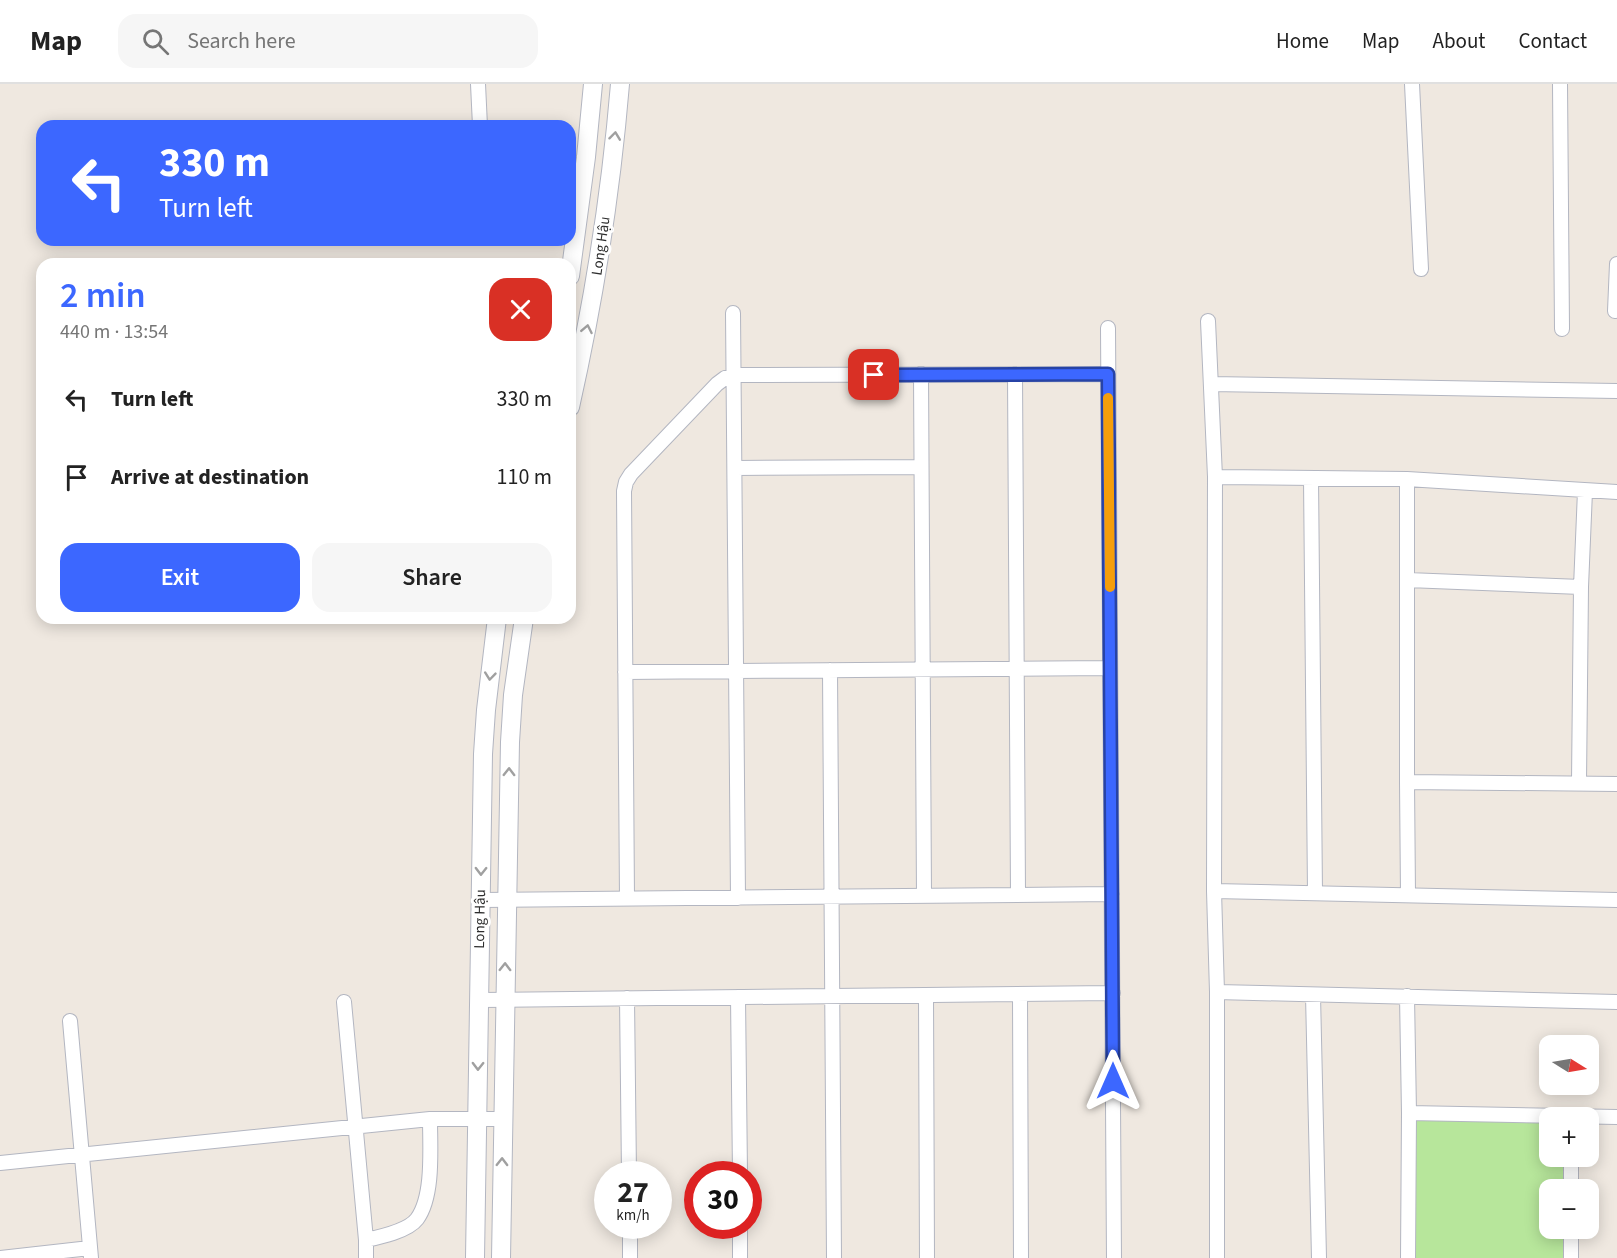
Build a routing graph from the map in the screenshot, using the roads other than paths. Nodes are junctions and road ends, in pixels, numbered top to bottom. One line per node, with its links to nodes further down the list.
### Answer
1 (478, 84): 6 (street)
2 (593, 84): 7 (main road, Long Hậu)
3 (620, 84): 19 (main road, Long Hậu, one-way to 3)
4 (1412, 84): 9 (street)
5 (1560, 84): 14 (street)
6 (480, 120)
7 (576, 231)
8 (1617, 264): 10 (street)
9 (1421, 269)
10 (1615, 311)
11 (733, 313): 18 (street)
12 (1208, 321): 20 (street)
13 (1108, 328): 17 (street)
14 (1562, 329)
15 (921, 374): 16 (street); 18 (street); 22 (street)
16 (1015, 374): 17 (street); 33 (street)
17 (1108, 374): 34 (street)
18 (734, 375): 23 (street); 38 (street)
19 (576, 380)
20 (1211, 384): 21 (street); 24 (street)
21 (1617, 391)
22 (921, 467): 23 (street); 35 (street)
23 (735, 468): 37 (street)
24 (1215, 477): 25 (street); 42 (street)
25 (1311, 478): 26 (street); 43 (street)
26 (1407, 479): 27 (street); 29 (street)
27 (1585, 491): 28 (street); 30 (street)
28 (1617, 492)
29 (1408, 580): 30 (street); 39 (street)
30 (1581, 587): 40 (street)
31 (496, 624): 51 (main road, Long Hậu, one-way to 51)
32 (523, 624): 52 (main road, Long Hậu, one-way to 32)
33 (1017, 668): 34 (street); 35 (street); 45 (street)
34 (1110, 668): 44 (street)
35 (923, 669): 36 (street); 47 (street)
36 (830, 670): 37 (street); 48 (street)
37 (736, 671): 38 (street); 49 (street)
38 (625, 672): 50 (street)
39 (1407, 782): 40 (street); 46 (street)
40 (1580, 782): 41 (street)
41 (1617, 784)
42 (1214, 891): 43 (street); 54 (street)
43 (1315, 893): 46 (street)
44 (1112, 894): 45 (street); 55 (street)
45 (1018, 895): 47 (street)
46 (1408, 895): 53 (street)
47 (924, 896): 48 (street)
48 (831, 897): 49 (street); 59 (street)
49 (738, 898): 50 (street)
50 (627, 899): 52 (street)
51 (480, 900): 52 (street); 63 (main road, Long Hậu)
52 (507, 900): 64 (main road, Long Hậu, one-way to 52)
53 (1617, 900)
54 (1217, 992): 58 (street); 95 (street)
55 (1113, 993): 56 (street); 94 (street)
56 (1020, 994): 57 (street); 93 (street)
57 (926, 995): 59 (street); 92 (street)
58 (1313, 995): 60 (street); 96 (street)
59 (832, 996): 61 (street); 91 (street)
60 (1407, 996): 66 (street); 68 (street)
61 (738, 997): 62 (street); 78 (street)
62 (627, 998): 64 (street); 77 (street)
63 (479, 1000): 64 (street); 73 (main road, Long Hậu, one-way to 73)
64 (505, 1000): 74 (main road, Long Hậu)
65 (344, 1002): 75 (street)
66 (1617, 1002)
67 (70, 1021): 76 (street)
68 (1409, 1113): 69 (street); 97 (street)
69 (1539, 1116)
70 (1599, 1117): 71 (street)
71 (1617, 1117)
72 (430, 1119): 73 (street); 75 (street); 83 (street)
73 (477, 1119): 74 (street); 87 (main road, Long Hậu)
74 (503, 1119): 88 (main road, Long Hậu, one-way to 74)
75 (354, 1127): 76 (street); 83 (street)
76 (82, 1155): 79 (street); 84 (street)
77 (629, 1161)
78 (740, 1161)
79 (0, 1163)
80 (630, 1239): 89 (street)
81 (740, 1239): 90 (street)
82 (1571, 1239): 98 (street)
83 (366, 1240): 86 (street)
84 (91, 1253): 85 (street)
85 (0, 1258)
86 (366, 1258)
87 (475, 1258)
88 (501, 1258)
89 (630, 1258)
90 (740, 1258)
91 (834, 1258)
92 (927, 1258)
93 (1021, 1258)
94 (1114, 1258)
95 (1217, 1258)
96 (1319, 1258)
97 (1408, 1258)
98 (1571, 1258)

